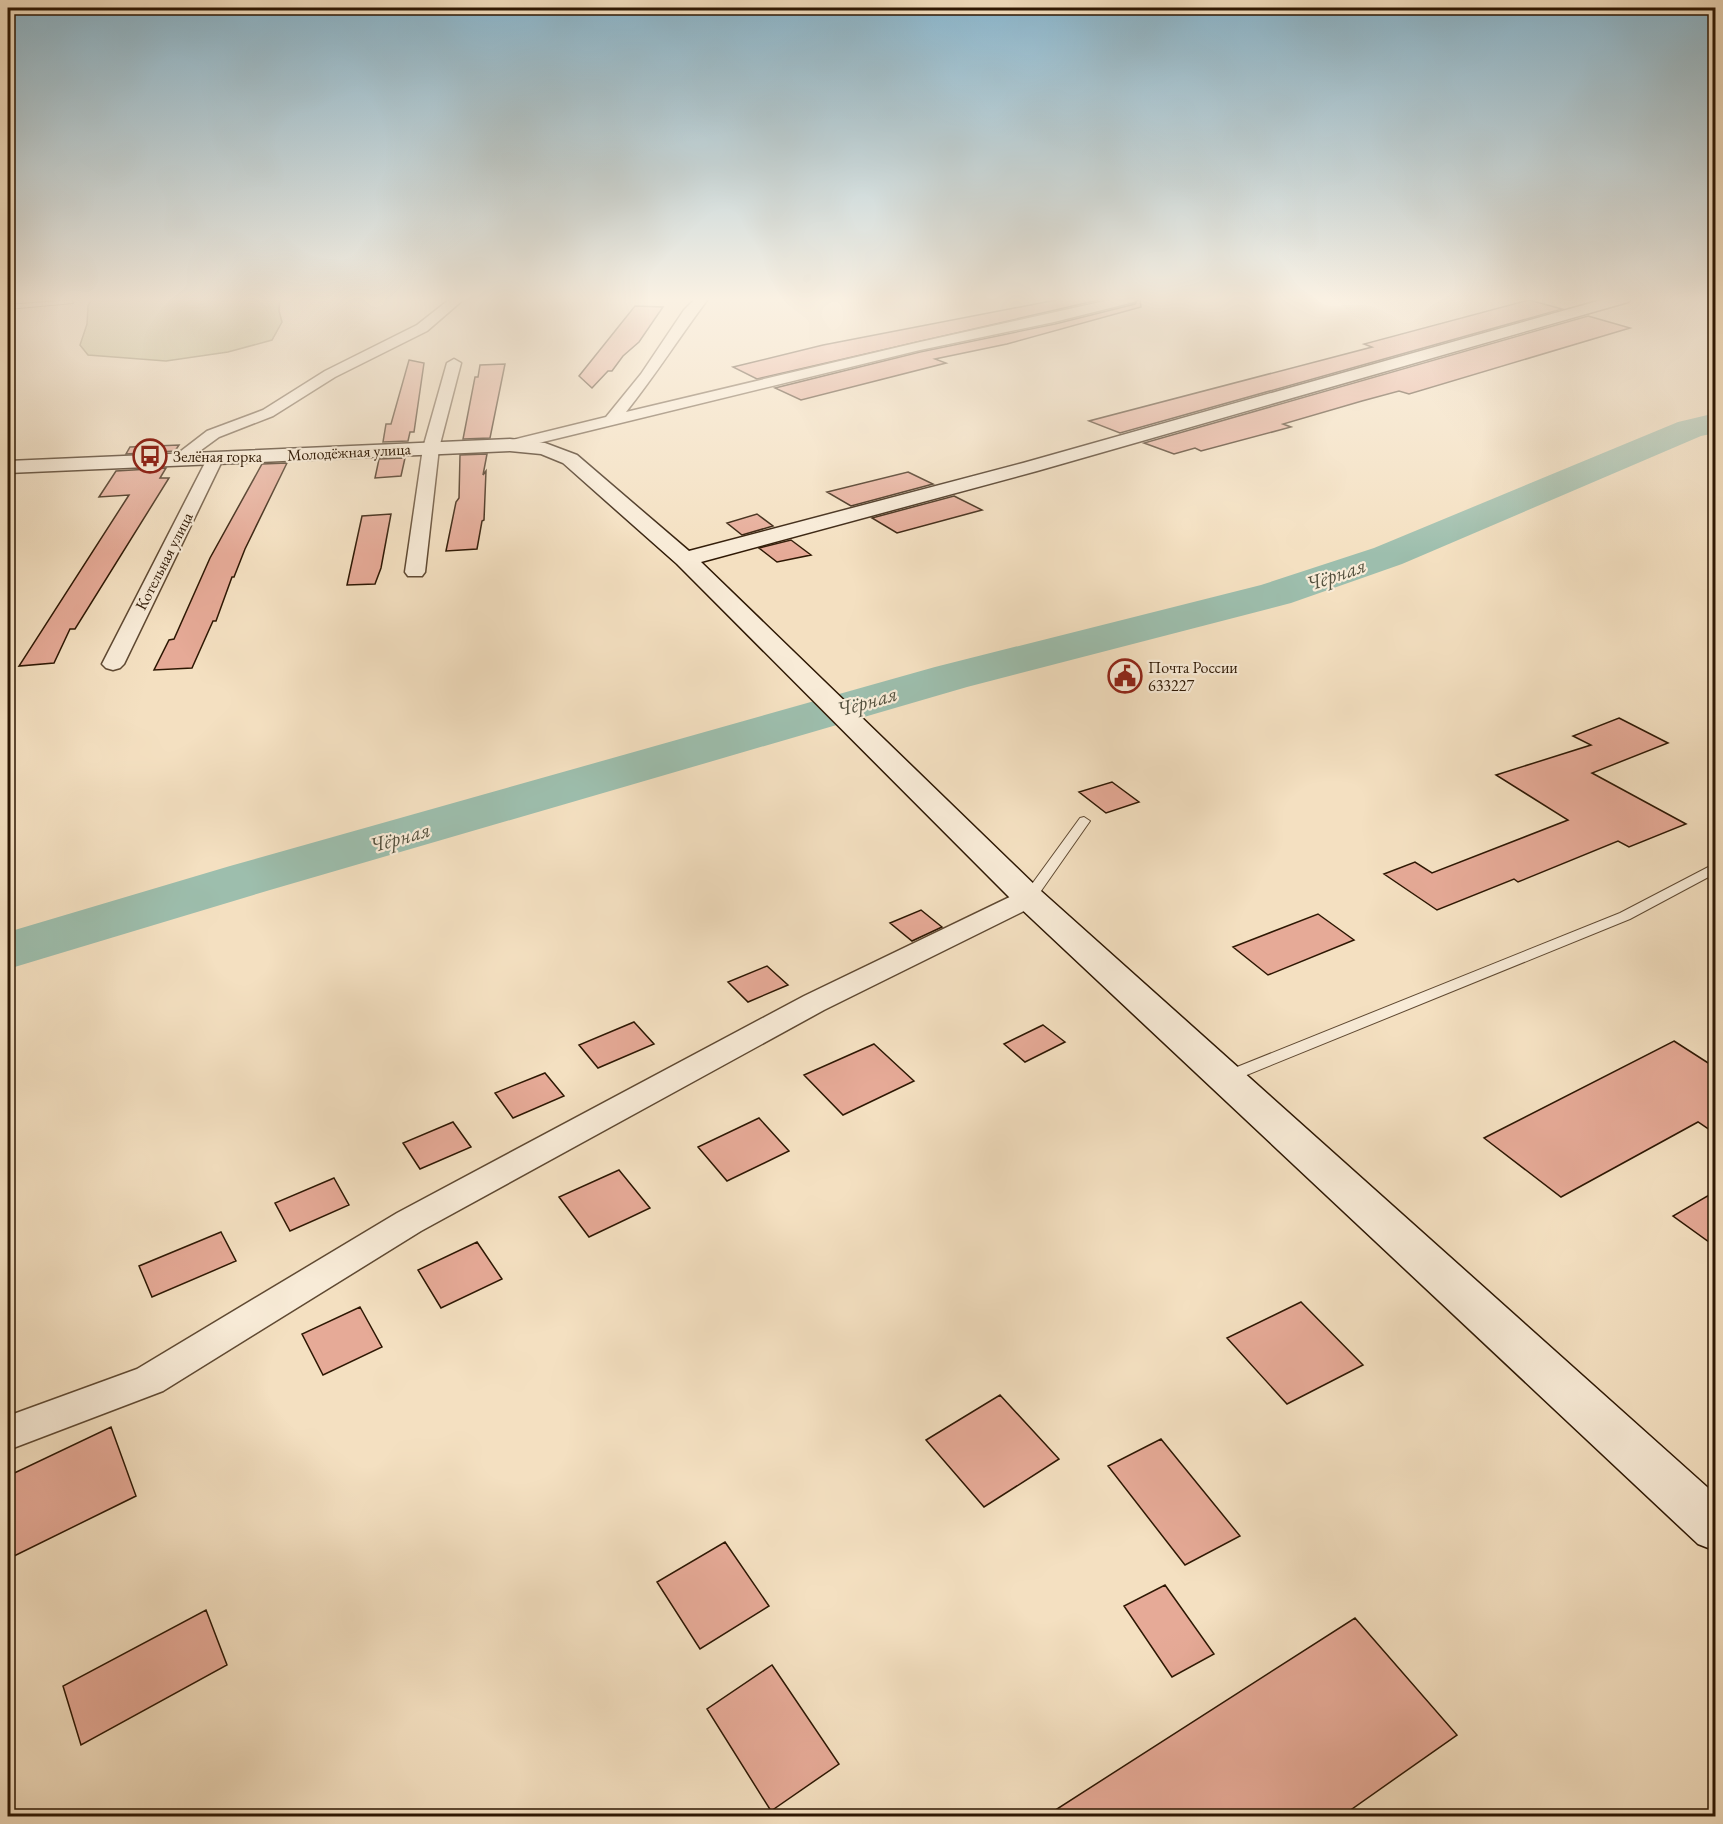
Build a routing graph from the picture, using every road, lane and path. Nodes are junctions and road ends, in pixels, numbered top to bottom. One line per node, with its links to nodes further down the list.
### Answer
1 (314, 384): 10 (street)
2 (448, 384): 8 (street)
3 (640, 384): 6 (street)
4 (763, 384): 6 (street)
5 (1323, 384): 12 (street)
6 (611, 421): 7 (street)
7 (510, 445): 8 (street, Молодёжная улица); 12 (street, Молодёжная улица)
8 (431, 448): 9 (street, Молодёжная улица); 13 (street)
9 (215, 459): 10 (street, Молодёжная улица); 14 (street, Котельная улица)
10 (176, 460): 11 (street, Молодёжная улица)
11 (8, 467)
12 (685, 559): 17 (street, Молодёжная улица)
13 (414, 573)
14 (112, 664)
15 (1084, 821): 17 (lane)
16 (1716, 867): 18 (lane)
17 (1029, 898): 18 (street, Молодёжная улица); 19 (street)
18 (1224, 1078): 20 (street, Молодёжная улица)
19 (8, 1433)
20 (1716, 1528)

